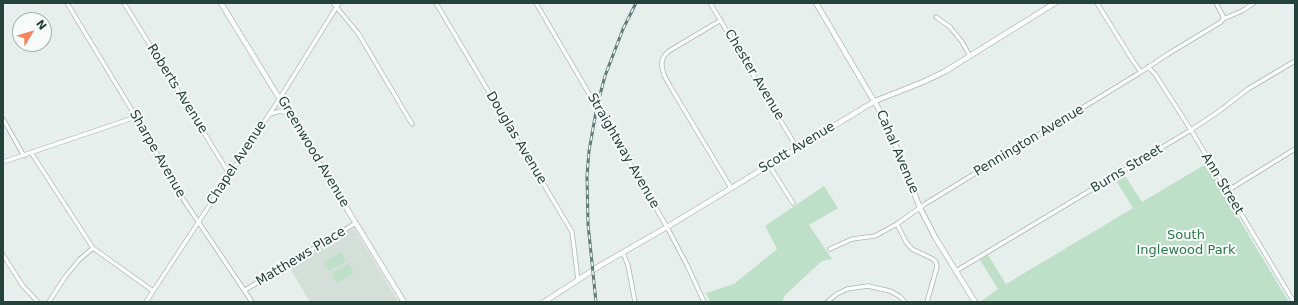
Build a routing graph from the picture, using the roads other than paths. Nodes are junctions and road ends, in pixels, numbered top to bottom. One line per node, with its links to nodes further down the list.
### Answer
1 (67, 3): 27 (street, Sharpe Avenue)
2 (124, 3): 37 (street, Roberts Avenue)
3 (221, 3): 23 (street, Greenwood Avenue)
4 (332, 3): 15 (street)
5 (339, 3): 15 (street, Chapel Avenue)
6 (436, 3): 51 (street, Douglas Avenue)
7 (542, 3): 14 (street)
8 (710, 3): 18 (street, Chester Avenue)
9 (816, 3): 24 (street, Cahal Avenue)
10 (1055, 3): 19 (street, Scott Avenue)
11 (1097, 3): 22 (street)
12 (1216, 3): 17 (street)
13 (1254, 3): 17 (street, Pennington Avenue)
14 (537, 4): 45 (street, Straightway Avenue)
15 (336, 8): 23 (street, Chapel Avenue); 29 (street)
16 (936, 17): 19 (street)
17 (1223, 19): 21 (street, Pennington Avenue)
18 (721, 20): 31 (street, Chester Avenue); 38 (street)
19 (970, 56): 24 (street, Scott Avenue)
20 (1295, 60): 30 (street, Burns Street)
21 (1148, 67): 22 (street, Pennington Avenue); 30 (street, Ann Street)
22 (1141, 72): 41 (street, Pennington Avenue)
23 (280, 98): 25 (street, Chapel Avenue); 26 (street, Greenwood Avenue)
24 (875, 102): 31 (street, Scott Avenue); 41 (street, Cahal Avenue)
25 (269, 114): 26 (street); 37 (street, Chapel Avenue)
26 (289, 114): 43 (street, Greenwood Avenue)
27 (136, 117): 33 (street); 42 (street, Sharpe Avenue)
28 (3, 119): 34 (street)
29 (412, 124)
30 (1191, 130): 39 (street, Ann Street); 50 (street, Burns Street)
31 (797, 148): 36 (street, Scott Avenue)
32 (1295, 149): 39 (street)
33 (32, 154): 34 (street); 46 (street)
34 (24, 156): 35 (street)
35 (3, 162)
36 (769, 165): 38 (street, Scott Avenue); 40 (street)
37 (230, 175): 42 (street, Chapel Avenue)
38 (731, 188): 45 (street, Scott Avenue)
39 (1227, 191): 66 (street, Ann Street)
40 (793, 203)
41 (920, 208): 44 (street, Pennington Avenue); 50 (street, Cahal Avenue)
42 (200, 222): 52 (street, Sharpe Avenue); 53 (street, Chapel Avenue)
43 (356, 223): 52 (street, Matthews Place); 58 (street, Greenwood Avenue)
44 (896, 224): 47 (street, Pennington Avenue); 64 (street)
45 (667, 227): 48 (street, Scott Avenue); 61 (street, Straightway Avenue)
46 (93, 248): 53 (street); 55 (street)
47 (830, 249)
48 (623, 253): 51 (street, Scott Avenue); 60 (street)
49 (3, 255): 54 (street)
50 (956, 271): 65 (street, Cahal Avenue)
51 (578, 280): 59 (street, Scott Avenue)
52 (245, 290): 57 (street, Sharpe Avenue)
53 (153, 291): 56 (street, Chapel Avenue)
54 (38, 302)
55 (49, 302)
56 (146, 302)
57 (252, 302)
58 (404, 302)
59 (544, 302)
60 (634, 302)
61 (704, 302)
62 (827, 302): 63 (street)
63 (905, 302)
64 (927, 302)
65 (975, 302)
66 (1294, 302)

